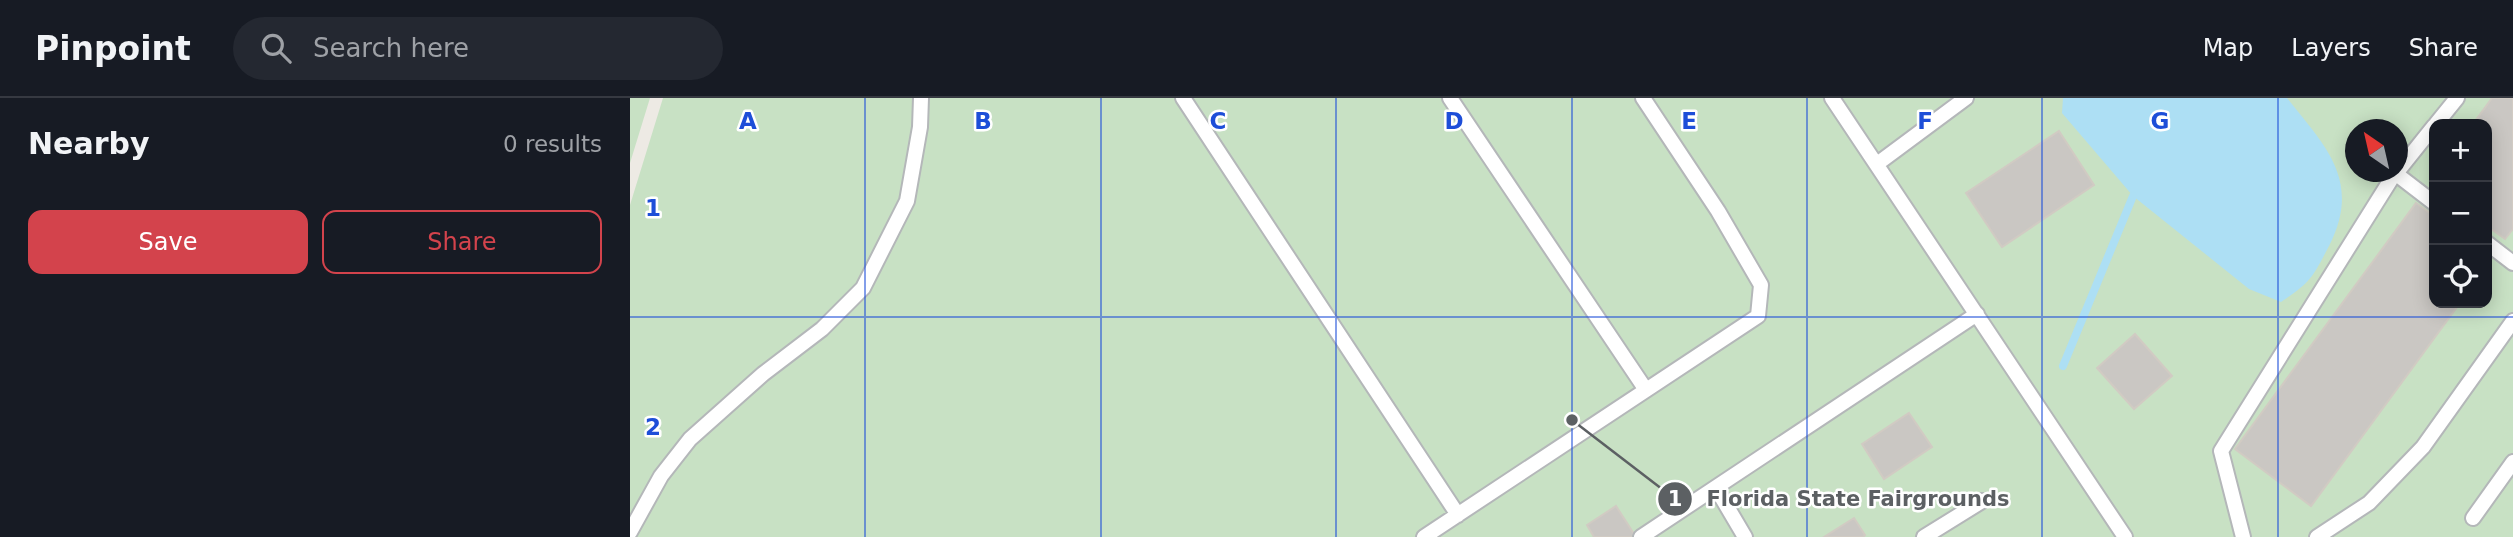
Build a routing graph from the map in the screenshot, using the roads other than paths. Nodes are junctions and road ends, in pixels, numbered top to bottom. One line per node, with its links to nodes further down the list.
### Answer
1 (921, 98): 25 (lane)
2 (1183, 98): 23 (lane)
3 (1450, 98): 19 (lane)
4 (1643, 98): 19 (lane)
5 (1832, 98): 11 (lane)
6 (1966, 98): 11 (lane)
7 (2458, 98): 8 (lane)
8 (2440, 119)
9 (2429, 132): 10 (lane)
10 (2408, 158)
11 (1877, 164): 17 (lane)
12 (2408, 181): 14 (lane)
13 (2391, 182): 31 (lane)
14 (2429, 199)
15 (2489, 245): 16 (lane)
16 (2513, 264)
17 (1977, 314): 21 (lane); 30 (lane)
18 (2513, 321): 32 (lane)
19 (1646, 390): 23 (lane)
20 (2513, 462): 24 (lane)
21 (1716, 488): 27 (lane); 28 (lane)
22 (1982, 501): 29 (lane)
23 (1458, 515): 26 (lane)
24 (2473, 518)
25 (630, 532)
26 (1424, 537)
27 (1641, 537)
28 (1745, 537)
29 (1924, 537)
30 (2126, 537)
31 (2243, 537)
32 (2317, 537)

